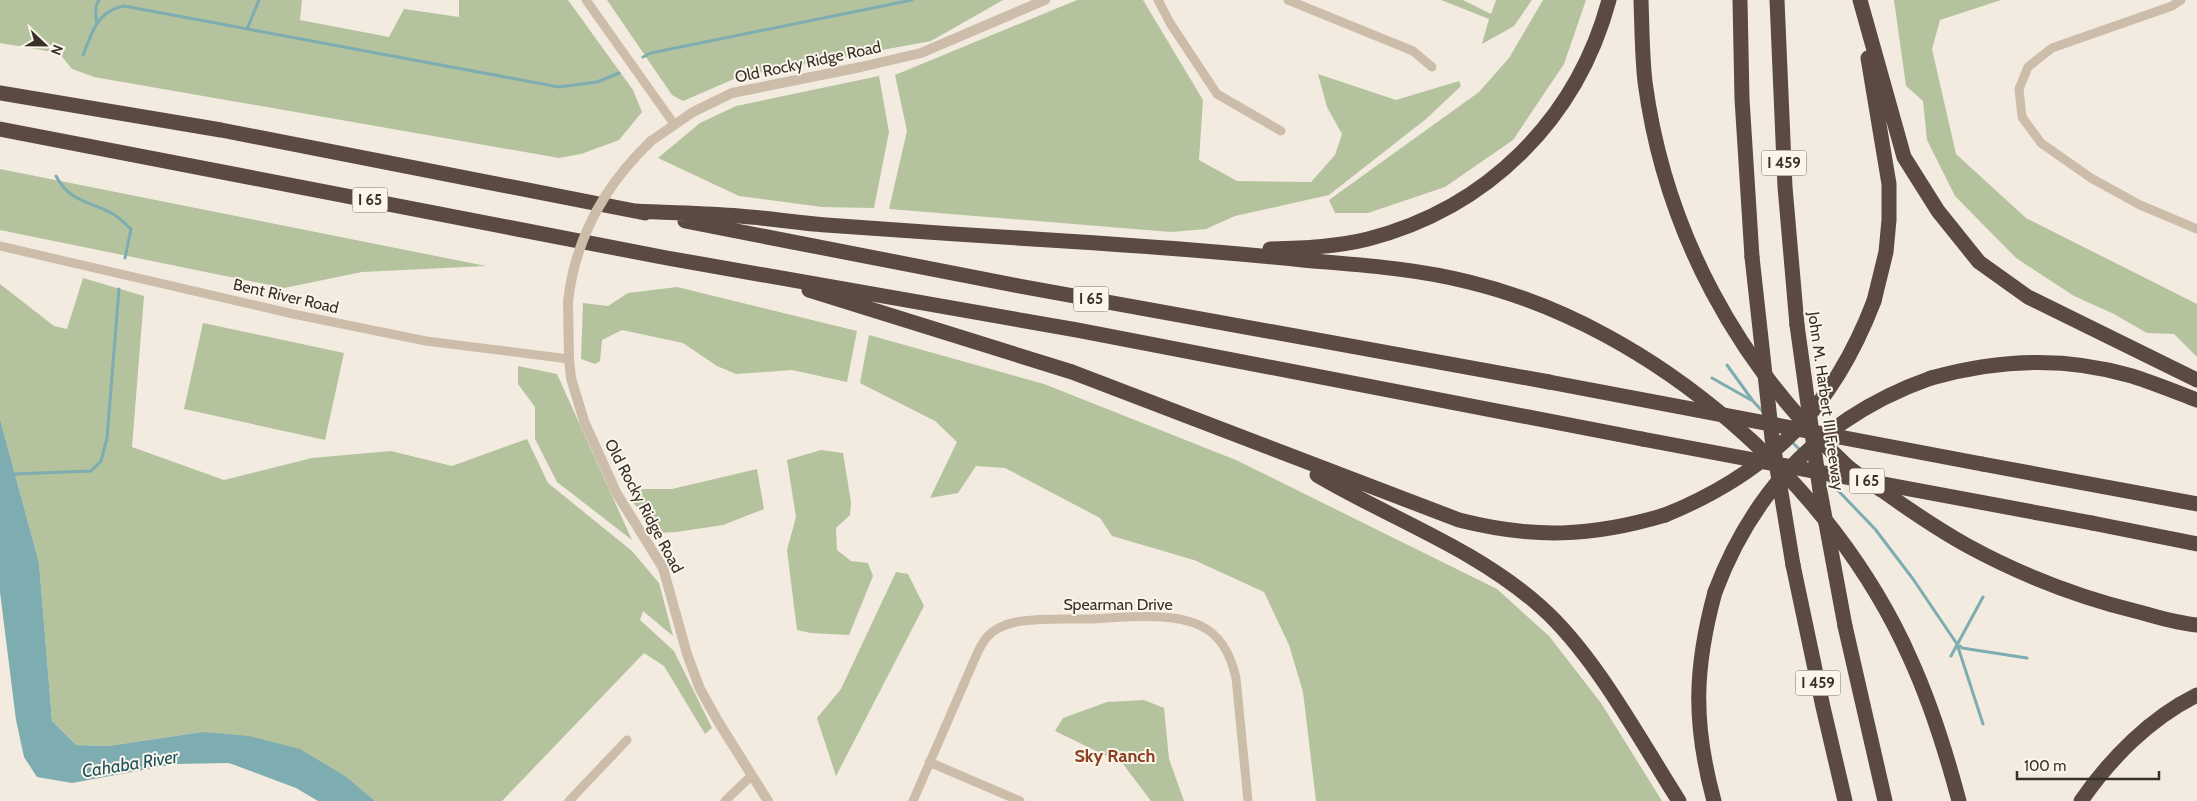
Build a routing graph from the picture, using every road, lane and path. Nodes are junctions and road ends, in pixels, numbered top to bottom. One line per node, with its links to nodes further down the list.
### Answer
1 (586, 0): 13 (street)
2 (1045, 0): 13 (street, Old Rocky Ridge Road)
3 (1158, 0): 15 (street)
4 (1288, 0): 11 (street)
5 (1610, 0): 19 (highway)
6 (1641, 0): 27 (highway)
7 (1740, 0): 40 (highway, I 459, bridge)
8 (1777, 0): 41 (highway, John M. Harbert III Freeway / I 459, bridge)
9 (1860, 0): 22 (highway); 24 (highway, bridge)
10 (2181, 0): 17 (street)
11 (1432, 67)
12 (0, 93): 16 (highway, I 65)
13 (674, 124): 21 (street, Old Rocky Ridge Road, bridge)
14 (0, 129): 20 (highway, I 65)
15 (1281, 131)
16 (635, 211): 19 (highway); 25 (highway, I 65, bridge)
17 (2197, 229)
18 (0, 246): 21 (street, Bent River Road)
19 (1199, 250): 42 (highway)
20 (740, 270): 24 (highway); 26 (highway, I 65, bridge)
21 (568, 359): 31 (street, Old Rocky Ridge Road)
22 (2197, 380)
23 (2197, 400): 39 (highway, bridge)
24 (1283, 455): 38 (highway)
25 (2197, 504)
26 (2197, 544)
27 (2197, 625)
28 (2197, 695): 43 (highway)
29 (627, 740): 32 (street)
30 (929, 762): 35 (street, Spearman Drive); 36 (street); 37 (street, Spearman Drive)
31 (751, 776): 33 (street); 34 (street, Old Rocky Ridge Road)
32 (569, 801)
33 (725, 801)
34 (768, 801)
35 (913, 801)
36 (1020, 801)
37 (1248, 801)
38 (1679, 801)
39 (1714, 801)
40 (1845, 801)
41 (1885, 801)
42 (1959, 801)
43 (2081, 801)

